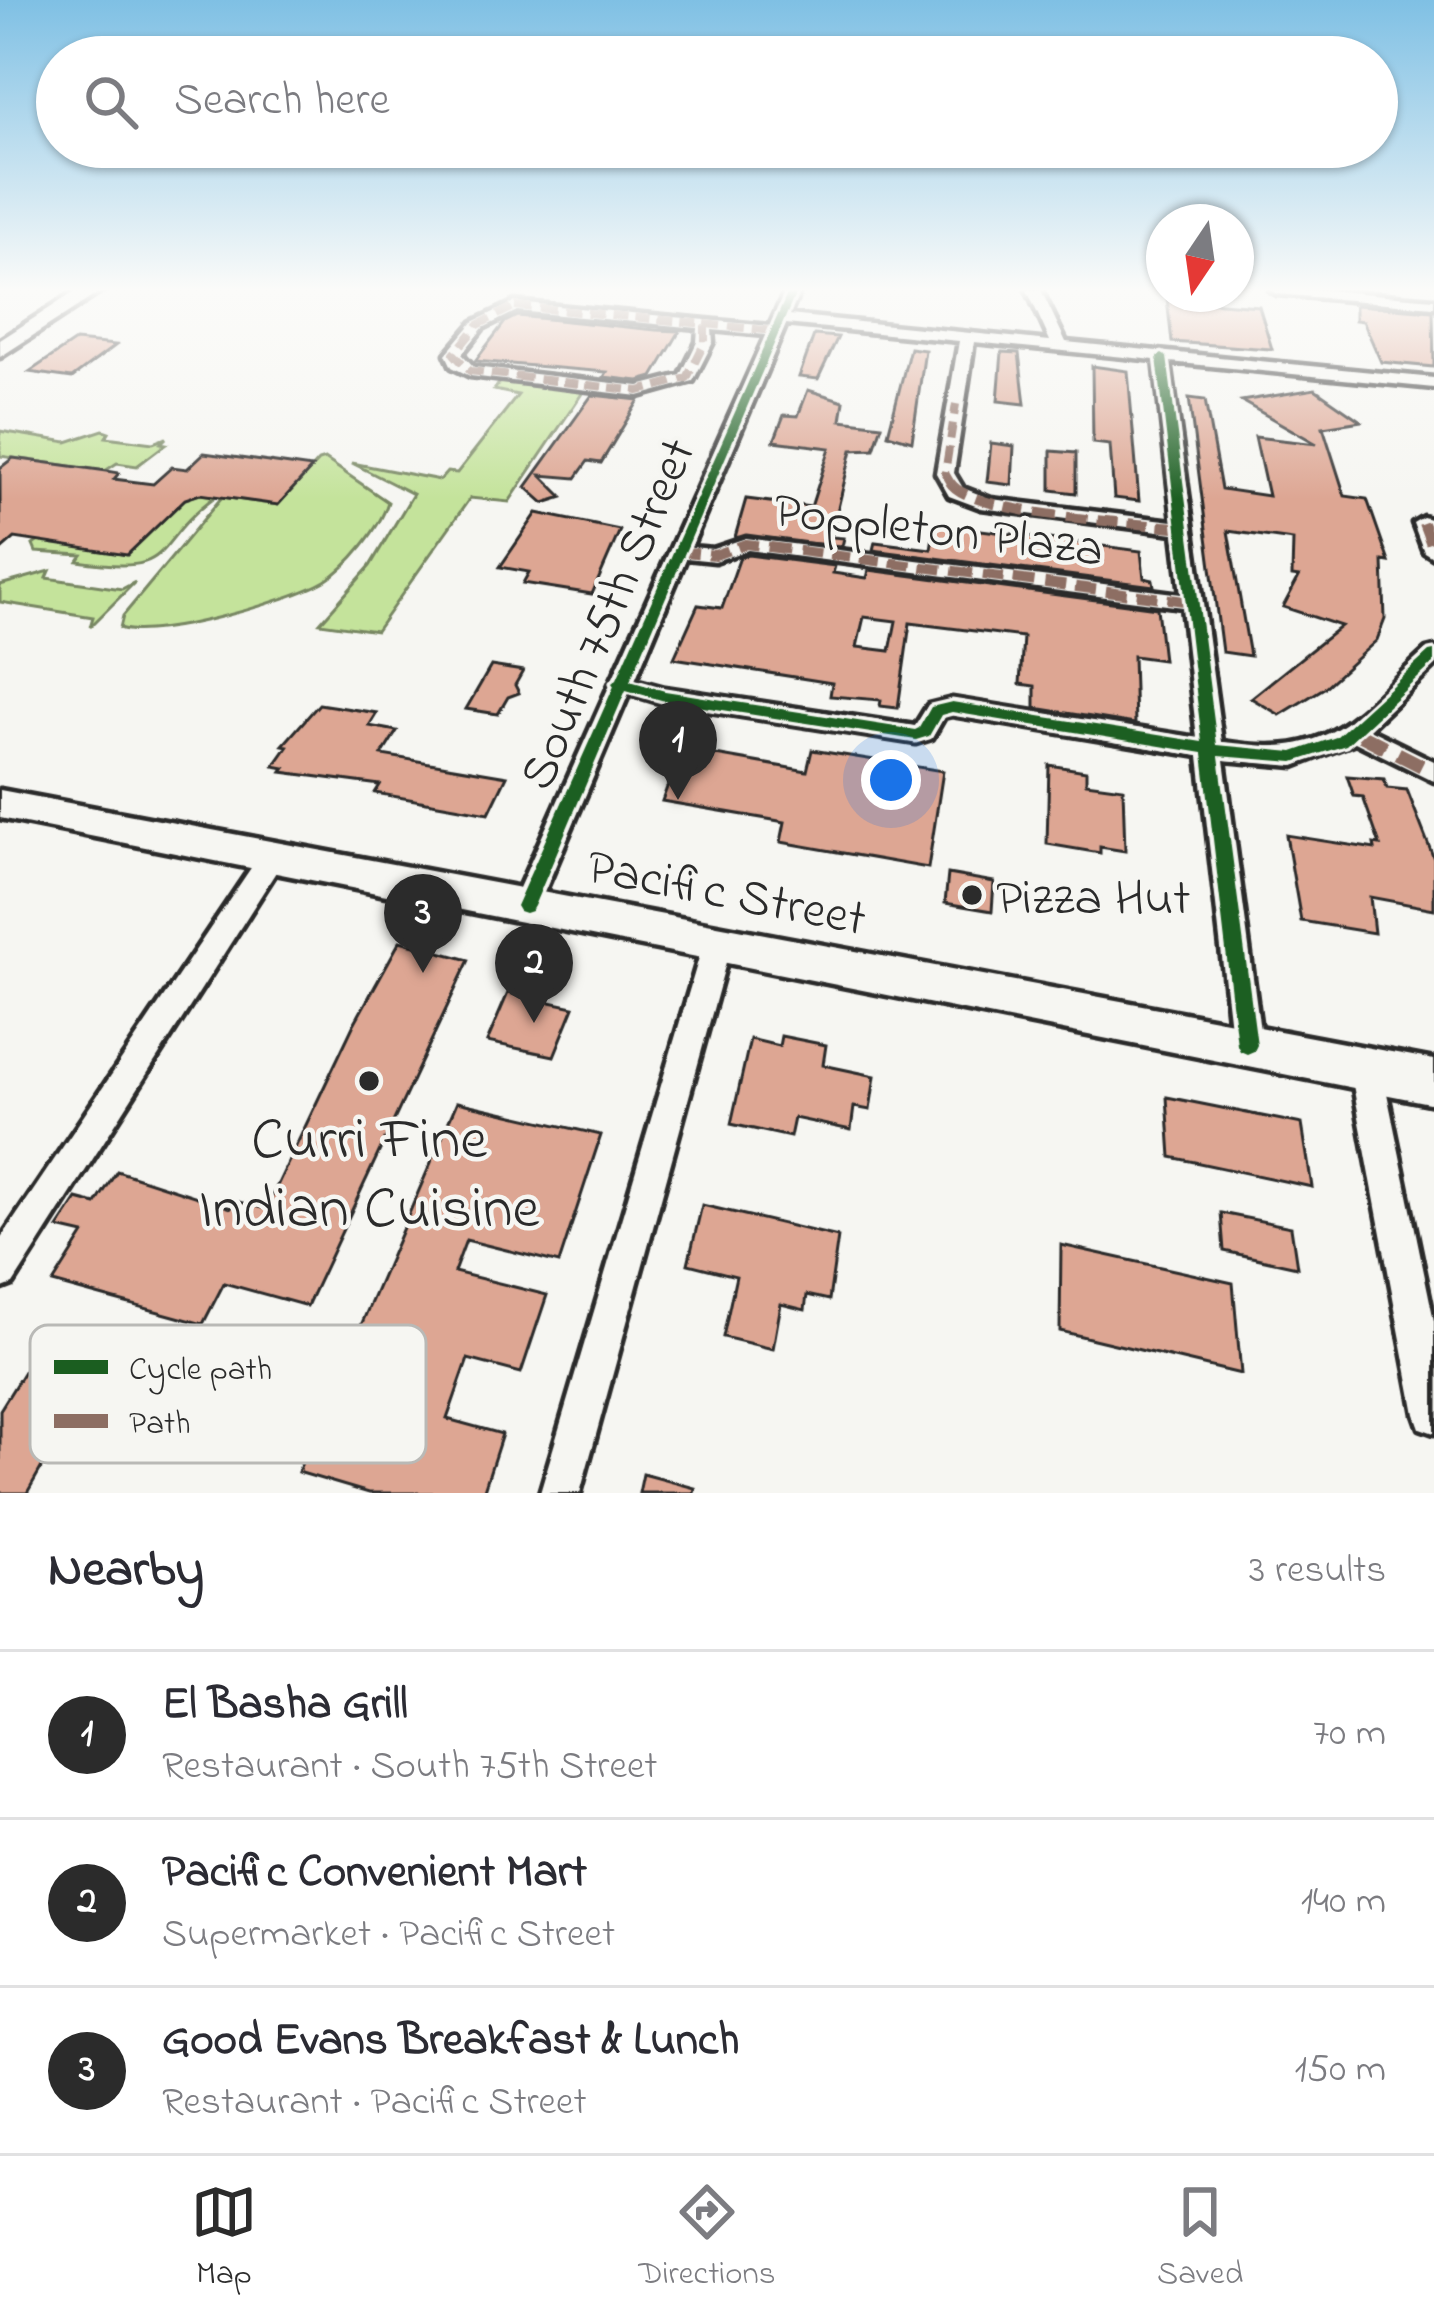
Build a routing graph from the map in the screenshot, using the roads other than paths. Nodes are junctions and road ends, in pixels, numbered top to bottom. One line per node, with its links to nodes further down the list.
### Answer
1 (459, 360): 2 (street)
2 (696, 360)
3 (762, 360): 10 (street, South 75th Street)
4 (963, 360): 9 (street)
5 (1162, 360): 9 (street)
6 (1190, 360): 7 (street)
7 (1434, 383)
8 (1423, 523): 11 (street)
9 (1183, 528): 12 (street)
10 (677, 551): 12 (street, Poppleton Plaza); 14 (street, South 75th Street)
11 (1434, 552)
12 (1192, 602): 16 (street)
13 (1434, 655): 15 (street)
14 (619, 683): 16 (street); 20 (street, South 75th Street)
15 (1354, 731): 16 (street); 17 (street)
16 (1210, 748): 22 (street)
17 (1434, 772)
18 (0, 804): 19 (main road, Pacific Street)
19 (272, 857): 20 (main road, Pacific Street); 25 (street)
20 (524, 906): 21 (main road, Pacific Street)
21 (717, 944): 22 (main road, Pacific Street); 27 (street)
22 (1247, 1046): 23 (main road, Pacific Street)
23 (1366, 1069): 24 (main road, Pacific Street); 26 (street)
24 (1434, 1082)
25 (0, 1271)
26 (1434, 1414)
27 (560, 1493)

